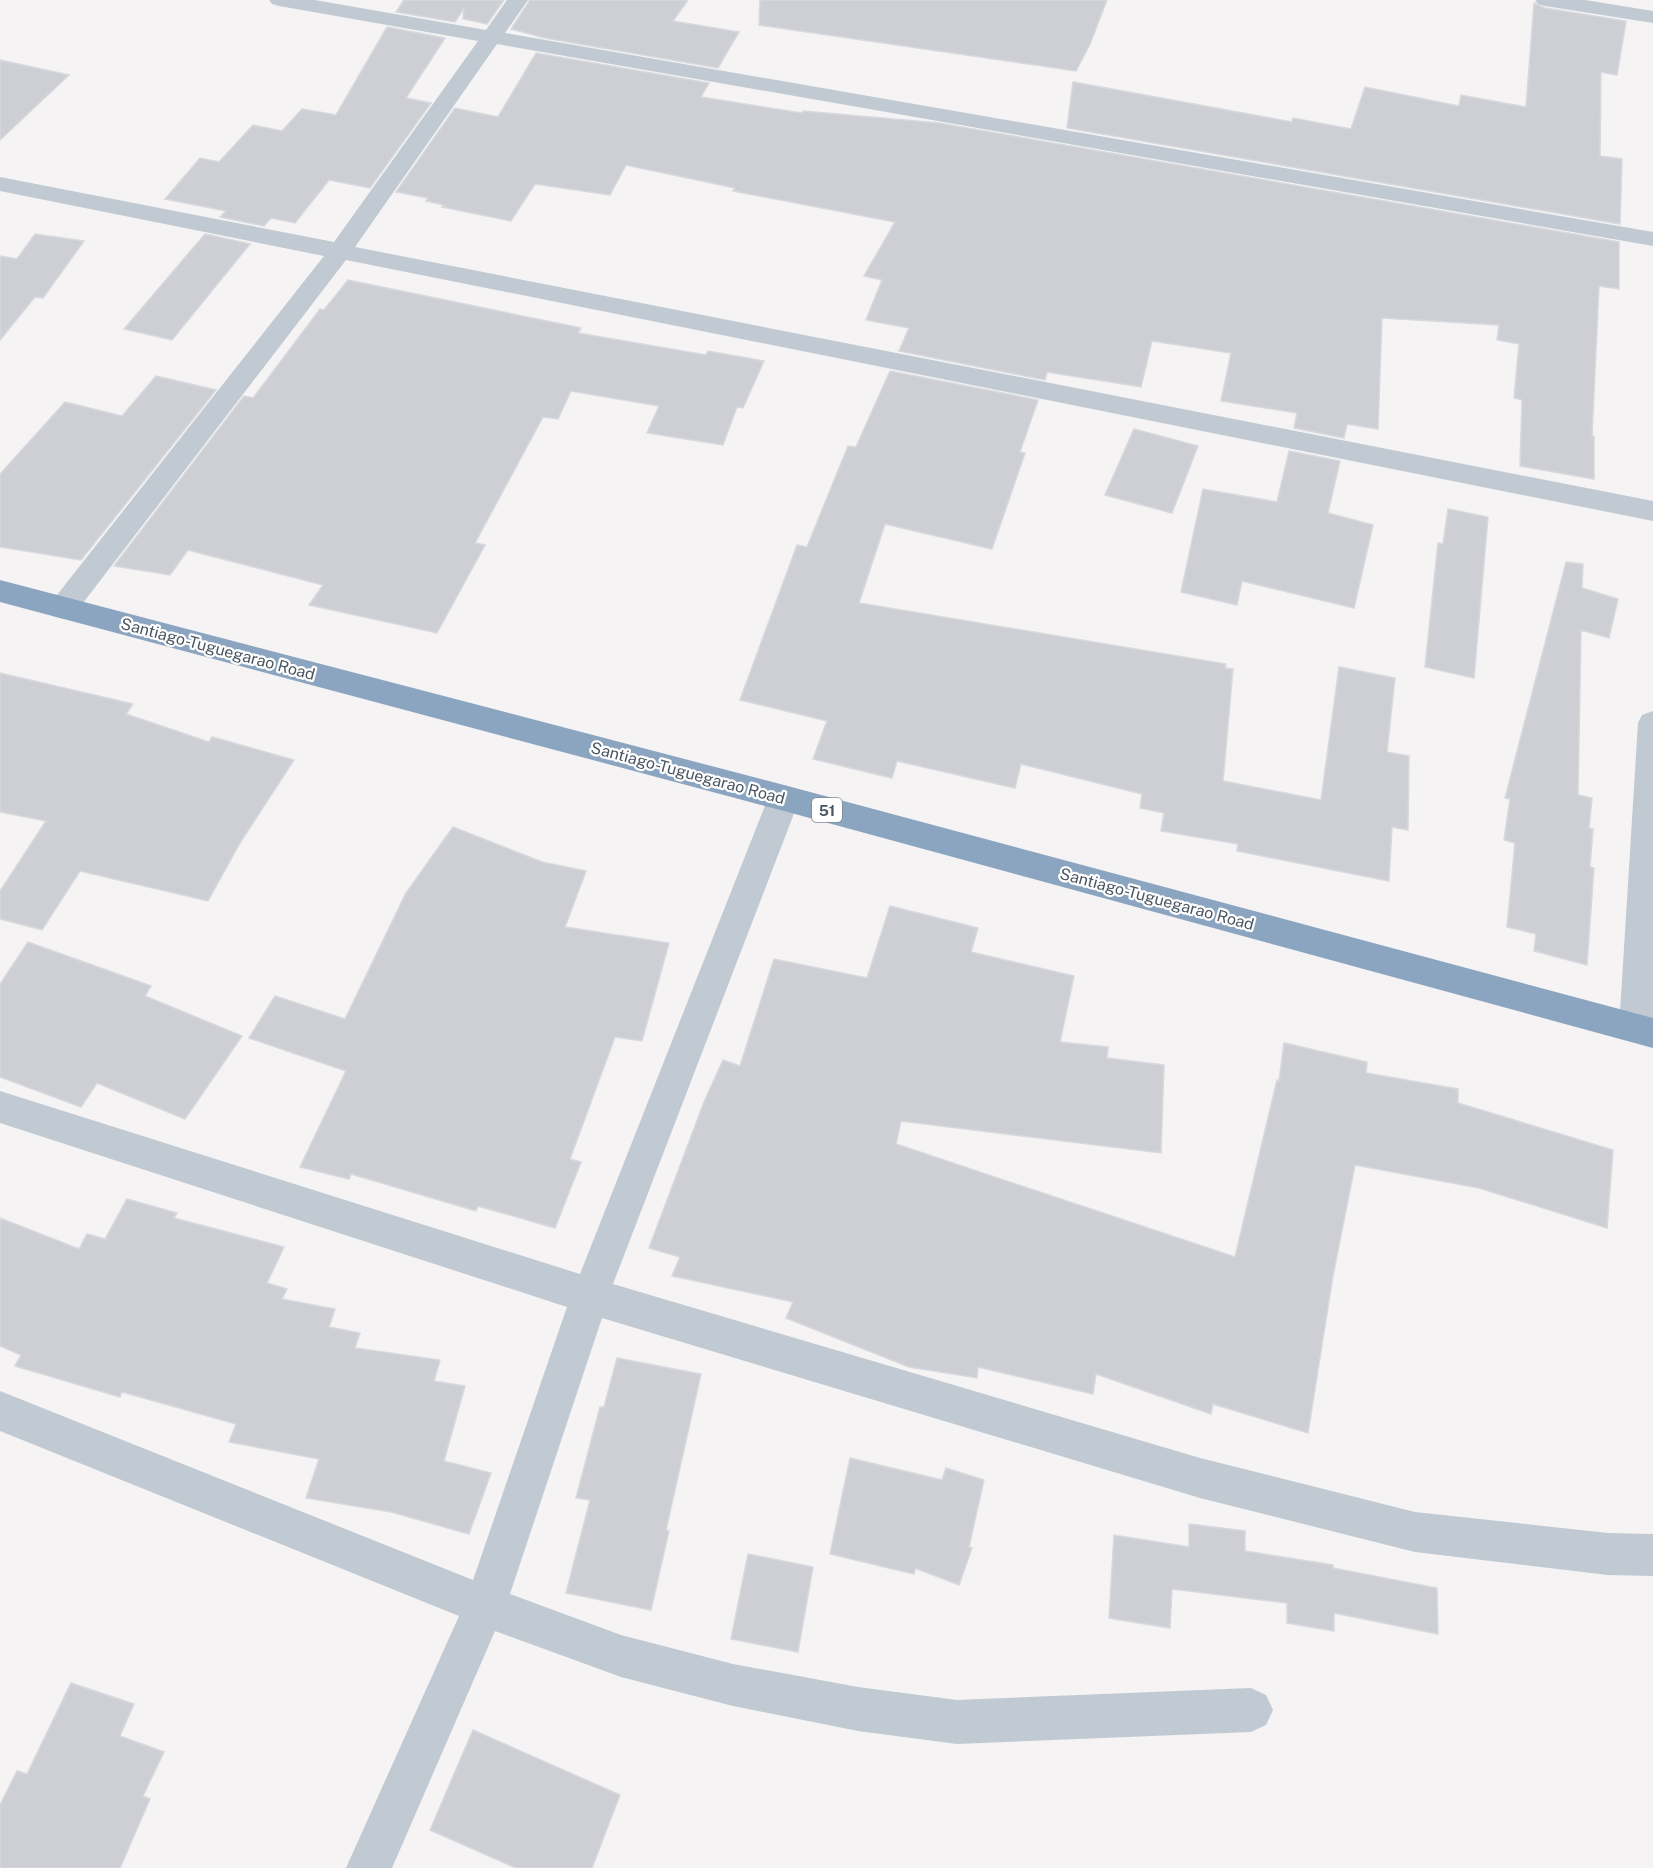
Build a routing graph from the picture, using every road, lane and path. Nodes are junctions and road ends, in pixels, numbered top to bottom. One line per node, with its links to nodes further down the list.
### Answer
1 (279, 0): 5 (street)
2 (518, 0): 5 (street)
3 (1545, 0): 4 (street)
4 (1653, 16)
5 (489, 37): 7 (street); 8 (street)
6 (0, 184): 8 (street)
7 (1653, 239)
8 (340, 251): 9 (street); 11 (street)
9 (1653, 511)
10 (0, 591): 11 (highway, Santiago-Tuguegarao Road / 51)
11 (63, 608): 13 (highway, Santiago-Tuguegarao Road / 51)
12 (1653, 723): 14 (street)
13 (784, 798): 14 (highway, Santiago-Tuguegarao Road / 51); 16 (street)
14 (1645, 1030)
15 (0, 1107): 16 (street)
16 (590, 1296): 18 (street); 19 (street)
17 (0, 1411): 19 (street)
18 (1653, 1556)
19 (485, 1606): 20 (street); 21 (street)
20 (1251, 1710)
21 (369, 1868)

